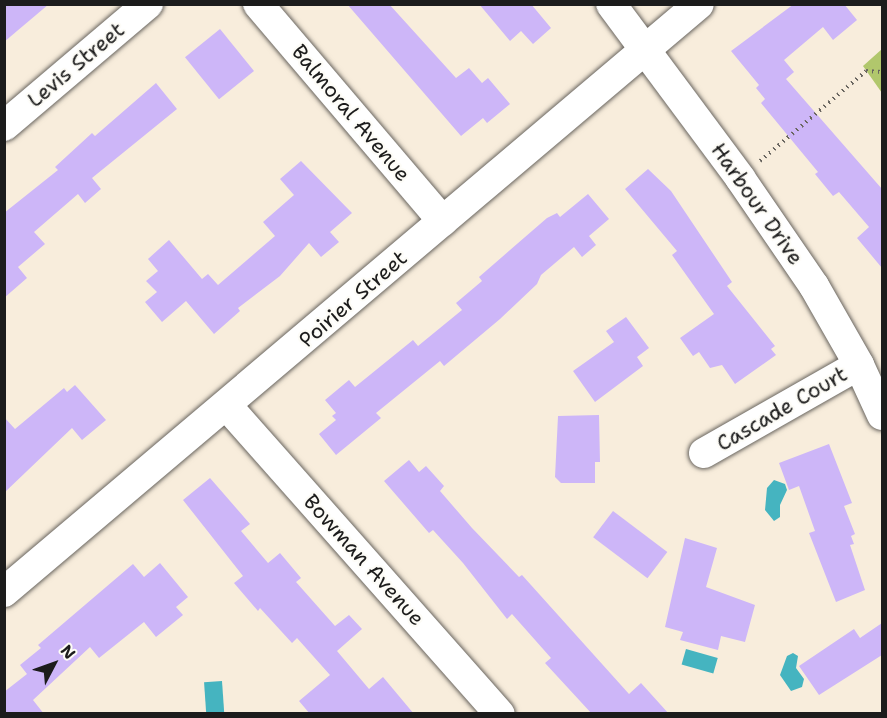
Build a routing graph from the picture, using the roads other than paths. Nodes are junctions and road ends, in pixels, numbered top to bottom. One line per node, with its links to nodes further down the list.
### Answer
1 (148, 4): 6 (street, Levis Street)
2 (258, 4): 7 (street, Balmoral Avenue)
3 (611, 4): 5 (street, Harbour Drive)
4 (699, 4): 5 (street, Poirier Street)
5 (646, 49): 7 (street, Poirier Street); 8 (street, Harbour Drive)
6 (4, 126)
7 (443, 221): 9 (street, Poirier Street)
8 (859, 365): 10 (street, Harbour Drive); 11 (street, Cascade Court)
9 (228, 407): 12 (street, Poirier Street); 13 (street, Bowman Avenue)
10 (882, 415)
11 (704, 453)
12 (4, 592)
13 (500, 714)

